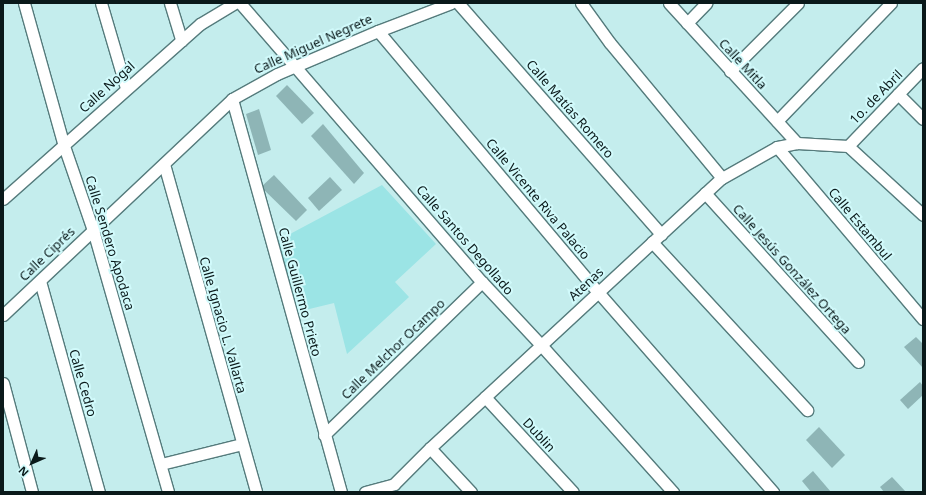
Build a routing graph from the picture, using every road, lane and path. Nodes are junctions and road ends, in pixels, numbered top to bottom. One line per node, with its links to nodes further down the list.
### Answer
1 (24, 3): 25 (street, Calle Sendero Apodaca)
2 (101, 3): 19 (street)
3 (170, 3): 15 (street)
4 (235, 3): 15 (street, Calle Nogal)
5 (240, 3): 16 (street, Calle Santos Degollado)
6 (452, 3): 14 (street, Calle Miguel Negrete)
7 (458, 3): 34 (street, Calle Matías Romero)
8 (581, 3): 29 (street)
9 (669, 3): 13 (street, Calle Mitla)
10 (706, 3): 13 (street)
11 (798, 3): 18 (street)
12 (891, 3): 23 (street)
13 (686, 23): 18 (street, Calle Mitla)
14 (378, 30): 16 (street, Calle Miguel Negrete); 38 (street, Calle Vicente Riva Palacio)
15 (181, 40): 19 (street, Calle Nogal)
16 (295, 66): 21 (street, Calle Miguel Negrete); 37 (street, Calle Santos Degollado)
17 (923, 68): 20 (street, 1o. de Abril)
18 (730, 71): 23 (street, Calle Mitla)
19 (126, 88): 25 (street, Calle Nogal)
20 (898, 94): 22 (street); 26 (street, 1o. de Abril)
21 (232, 99): 28 (street, Calle Miguel Negrete); 46 (street, Calle Guillermo Prieto)
22 (923, 120)
23 (777, 121): 24 (street, Calle Mitla)
24 (796, 143): 26 (street, Atenas); 27 (street, Atenas)
25 (64, 146): 31 (street, Calle Nogal); 33 (street, Calle Sendero Apodaca)
26 (848, 146): 32 (street)
27 (776, 147): 29 (street, Atenas); 40 (street, Calle Estambul)
28 (164, 164): 33 (street, Calle Miguel Negrete); 47 (street, Calle Ignacio L. Vallarta)
29 (722, 178): 30 (street, Atenas)
30 (705, 194): 34 (street, Atenas); 42 (street, Calle Jesús González Ortega)
31 (3, 199)
32 (923, 215)
33 (93, 230): 36 (street, Calle Ciprés); 49 (street, Calle Sendero Apodaca)
34 (661, 234): 35 (street, Atenas)
35 (652, 242): 38 (street, Atenas); 45 (street)
36 (40, 281): 39 (street, Calle Ciprés); 52 (street, Calle Cedro)
37 (482, 282): 41 (street, Calle Santos Degollado); 46 (street, Calle Melchor Ocampo)
38 (598, 292): 41 (street, Atenas); 60 (street, Calle Vicente Riva Palacio)
39 (3, 315)
40 (923, 319)
41 (541, 345): 44 (street, Atenas); 59 (street, Calle Santos Degollado)
42 (858, 362)
43 (3, 383): 51 (street)
44 (485, 397): 48 (street, Atenas); 58 (street, Dublin)
45 (807, 410)
46 (324, 435): 55 (street, Calle Guillermo Prieto)
47 (242, 444): 49 (street); 54 (street, Calle Ignacio L. Vallarta)
48 (430, 448): 50 (street, Atenas); 57 (street)
49 (161, 464): 53 (street, Calle Sendero Apodaca)
50 (396, 488): 56 (street, Atenas)
51 (32, 492)
52 (99, 492)
53 (168, 492)
54 (256, 492)
55 (341, 492)
56 (365, 492)
57 (471, 492)
58 (573, 492)
59 (673, 492)
60 (773, 492)

